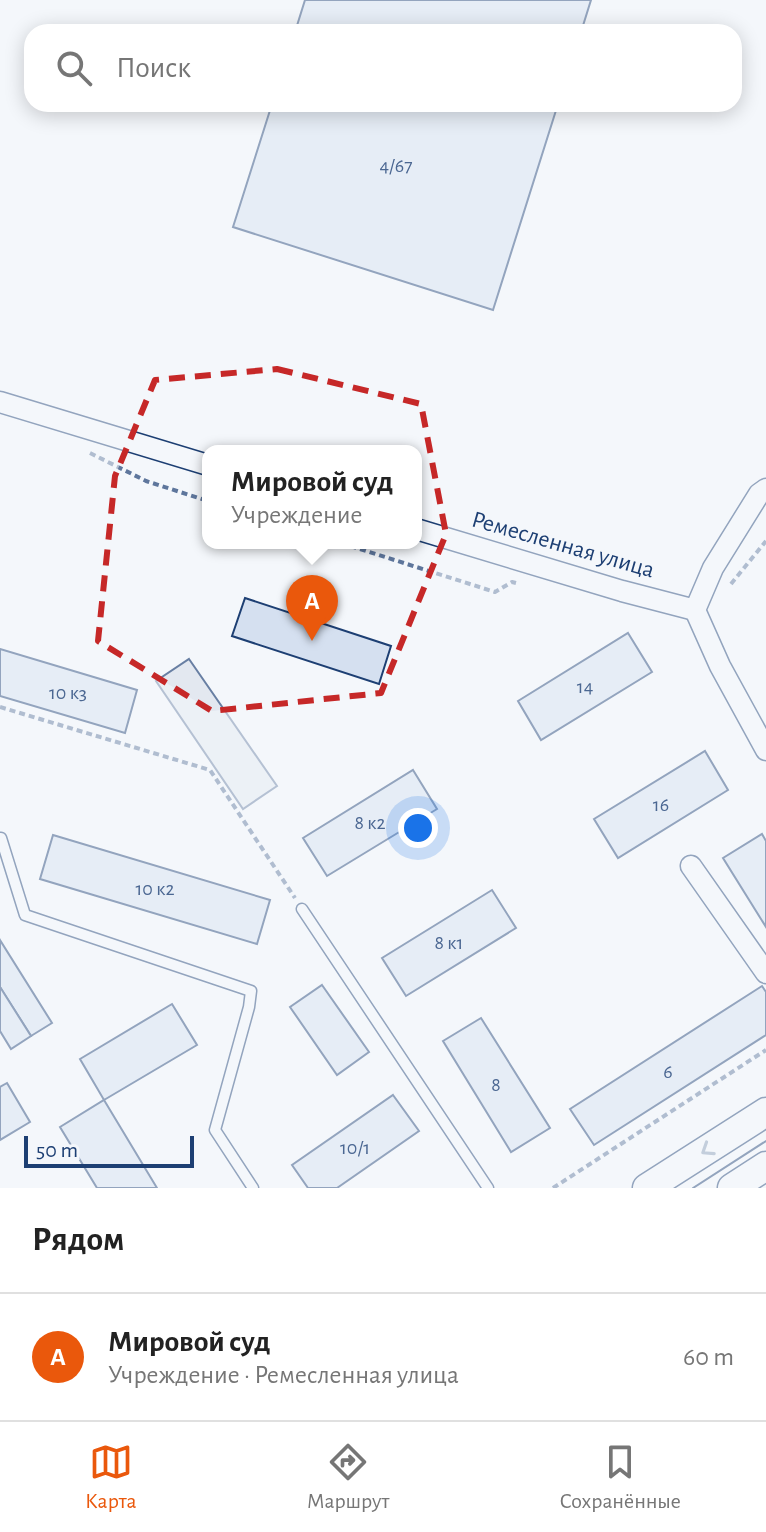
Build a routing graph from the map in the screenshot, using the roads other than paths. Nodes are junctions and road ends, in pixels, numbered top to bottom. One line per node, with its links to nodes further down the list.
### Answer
1 (0, 402): 2 (street)
2 (202, 463)
3 (766, 489): 5 (street)
4 (422, 531): 5 (street, Ремесленная улица)
5 (695, 610): 6 (street)
6 (766, 750)
7 (1, 838): 13 (lane)
8 (691, 866): 10 (street)
9 (302, 909): 14 (lane)
10 (766, 973)
11 (766, 1112): 15 (main road, one-way to 15)
12 (766, 1166): 16 (main road)
13 (253, 1188)
14 (488, 1188)
15 (647, 1188)
16 (732, 1188)

